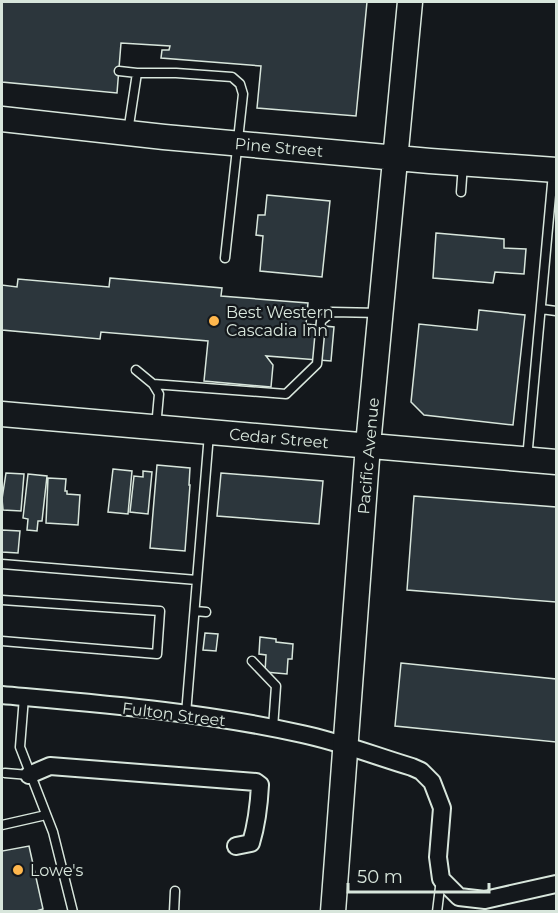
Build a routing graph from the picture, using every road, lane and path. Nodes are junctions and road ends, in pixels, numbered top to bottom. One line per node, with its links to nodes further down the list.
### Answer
1 (410, 2): 7 (street, Pacific Avenue)
2 (119, 71): 3 (lane)
3 (137, 73): 5 (lane); 6 (lane)
4 (2, 119): 5 (street, Pine Street)
5 (128, 132): 6 (street, Pine Street)
6 (237, 143): 7 (street, Pine Street); 11 (lane)
7 (395, 158): 8 (street, Pine Street); 14 (street, Pacific Avenue)
8 (464, 164): 9 (street, Pine Street); 10 (lane)
9 (555, 170): 12 (lane)
10 (461, 192)
11 (225, 258)
12 (541, 309): 13 (lane); 21 (lane)
13 (556, 311)
14 (380, 313): 16 (lane); 20 (street, Pacific Avenue)
15 (136, 370): 16 (lane)
16 (153, 384): 18 (lane)
17 (2, 414): 18 (street, Cedar Street)
18 (156, 427): 19 (street, Cedar Street)
19 (210, 432): 20 (street, Cedar Street); 24 (lane)
20 (368, 445): 21 (street, Cedar Street); 34 (street, Pacific Avenue)
21 (527, 459): 22 (street, Cedar Street)
22 (556, 462)
23 (2, 564): 24 (lane)
24 (197, 579): 26 (lane)
25 (2, 600): 28 (lane)
26 (195, 611): 27 (lane); 32 (lane)
27 (206, 612)
28 (2, 641)
29 (252, 661): 33 (lane)
30 (2, 695): 31 (street, Fulton Street)
31 (24, 697): 32 (street, Fulton Street); 36 (lane)
32 (186, 714): 33 (street, Fulton Street)
33 (273, 728): 34 (street, Fulton Street)
34 (345, 745): 40 (street, Fulton Street); 45 (street, Pacific Avenue)
35 (5, 772): 36 (lane)
36 (29, 775): 37 (lane); 39 (street)
37 (46, 815): 38 (lane); 43 (lane)
38 (2, 825)
39 (236, 846)
40 (441, 879): 41 (street); 46 (lane)
41 (556, 884)
42 (175, 891): 44 (lane)
43 (73, 912)
44 (174, 912)
45 (333, 912)
46 (437, 912)

